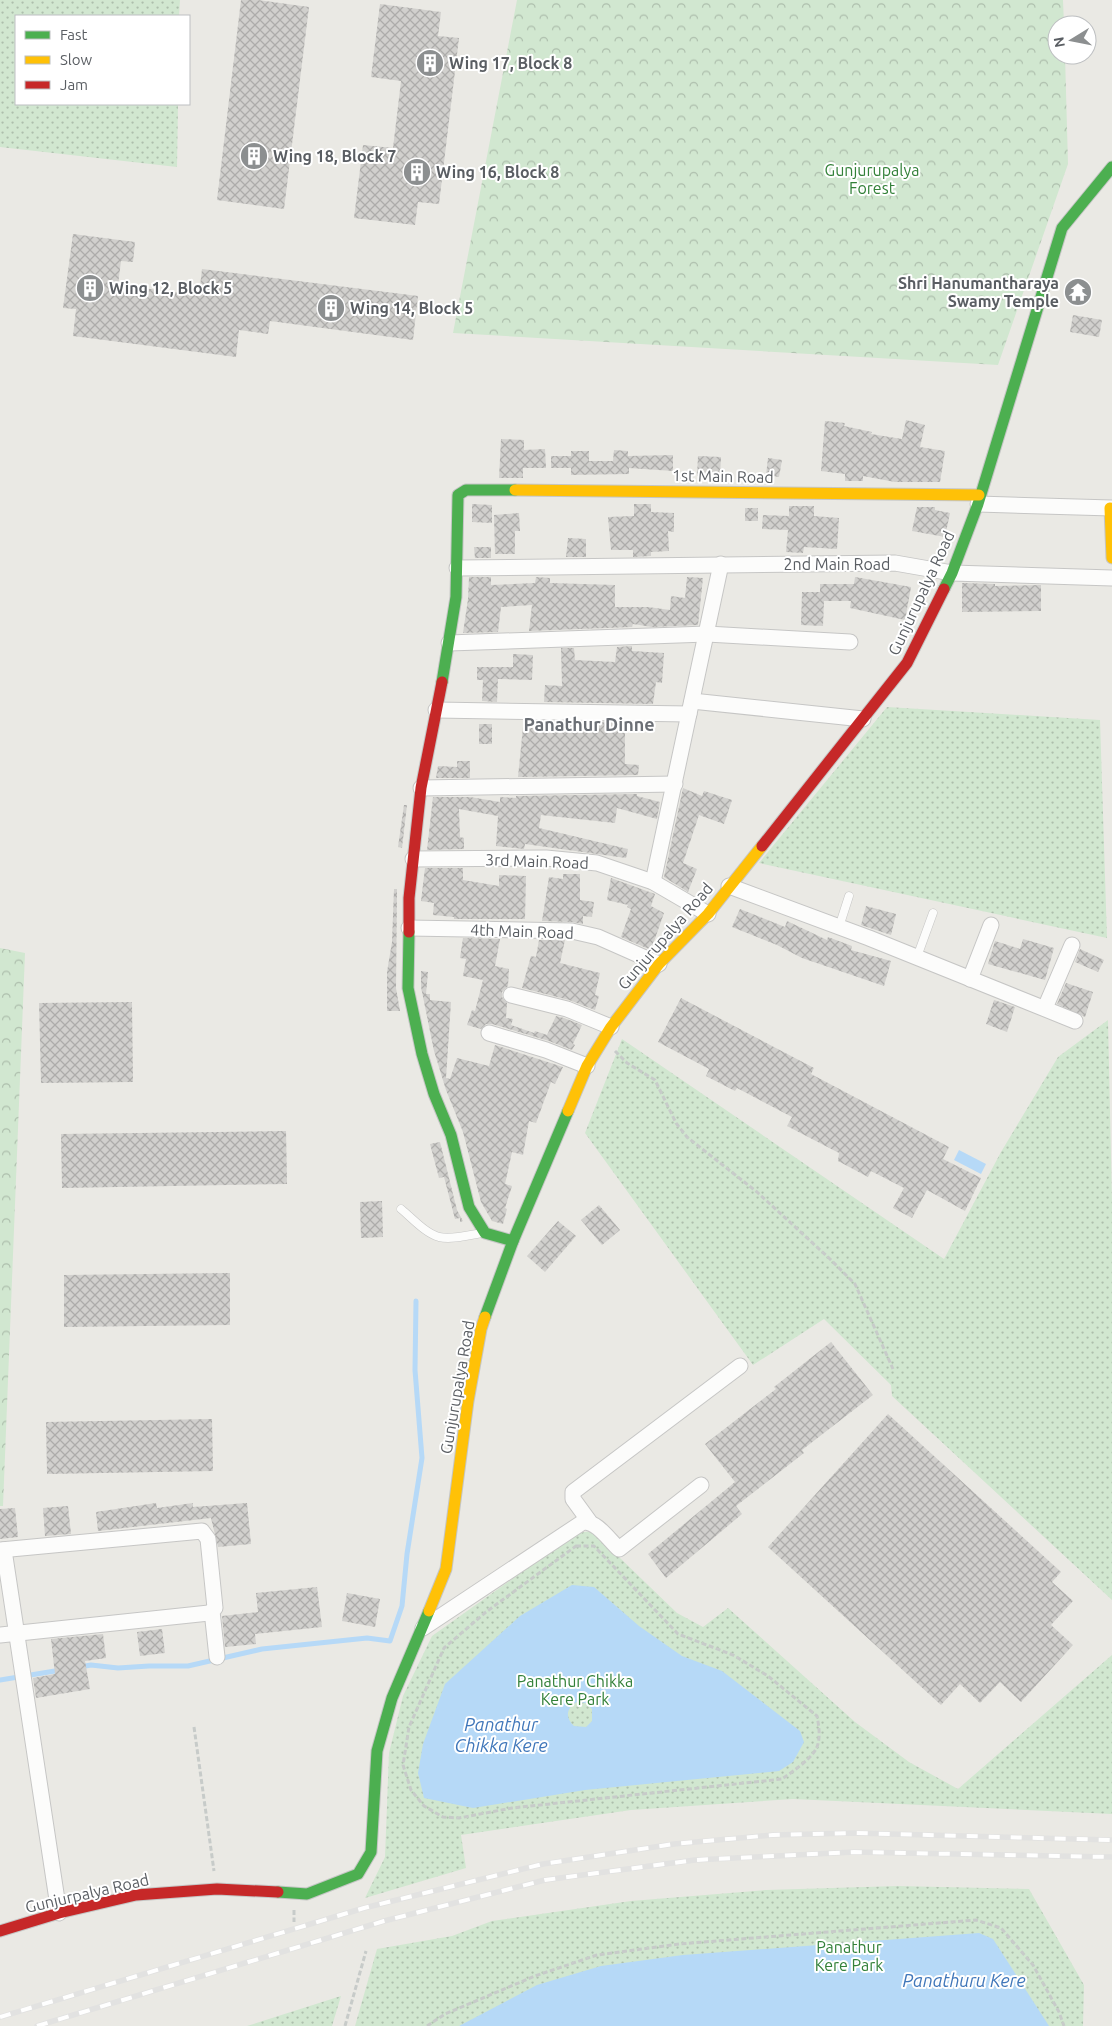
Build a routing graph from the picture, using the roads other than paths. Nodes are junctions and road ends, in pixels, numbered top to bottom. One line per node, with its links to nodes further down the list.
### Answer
1 (1112, 167): 2 (street, Gunjurupalya Road)
2 (978, 500): 3 (street); 6 (street, 1st Main Road); 7 (street, Gunjurupalya Road)
3 (1111, 508): 4 (street)
4 (1112, 558)
5 (721, 564): 6 (street, 2nd Main Road); 7 (street, 2nd Main Road); 9 (street)
6 (457, 568): 11 (street)
7 (952, 573): 8 (street, 2nd Main Road); 14 (street, Gunjurupalya Road)
8 (1112, 578)
9 (706, 634): 10 (street); 11 (street); 12 (street)
10 (850, 642)
11 (449, 643): 13 (street)
12 (691, 707): 13 (street); 14 (street); 15 (street)
13 (436, 710): 16 (street)
14 (863, 719): 19 (street, Gunjurupalya Road)
15 (674, 784): 16 (street); 18 (street)
16 (420, 788): 17 (street)
17 (414, 859): 18 (street, 3rd Main Road); 25 (street)
18 (654, 882): 22 (street, 3rd Main Road)
19 (729, 886): 22 (street, Gunjurupalya Road); 24 (street)
20 (849, 896): 24 (lane)
21 (933, 913): 27 (lane)
22 (708, 914): 28 (street, Gunjurupalya Road)
23 (991, 925): 29 (street)
24 (840, 927): 27 (street)
25 (409, 928): 28 (street, 4th Main Road); 37 (street)
26 (1072, 945): 31 (street)
27 (917, 958): 29 (street)
28 (658, 964): 33 (street, Gunjurupalya Road)
29 (970, 979): 31 (street)
30 (511, 995): 33 (street)
31 (1045, 1008): 32 (street)
32 (1075, 1021)
33 (611, 1027): 35 (street, Gunjurupalya Road)
34 (489, 1033): 35 (street)
35 (587, 1066): 38 (street, Gunjurupalya Road)
36 (401, 1209): 37 (lane)
37 (485, 1233): 38 (street)
38 (513, 1241): 44 (street, Gunjurupalya Road)
39 (740, 1366): 41 (street)
40 (701, 1485): 41 (street)
41 (589, 1522): 44 (street)
42 (2, 1550): 43 (street); 45 (street)
43 (212, 1611): 45 (street); 47 (street)
44 (423, 1628): 48 (street, Gunjurupalya Road)
45 (17, 1633): 46 (street); 49 (street)
46 (0, 1635)
47 (216, 1658)
48 (358, 1874): 49 (street, Gunjurpalya Road)
49 (59, 1913): 50 (street, Gunjurpalya Road)
50 (0, 1931)

